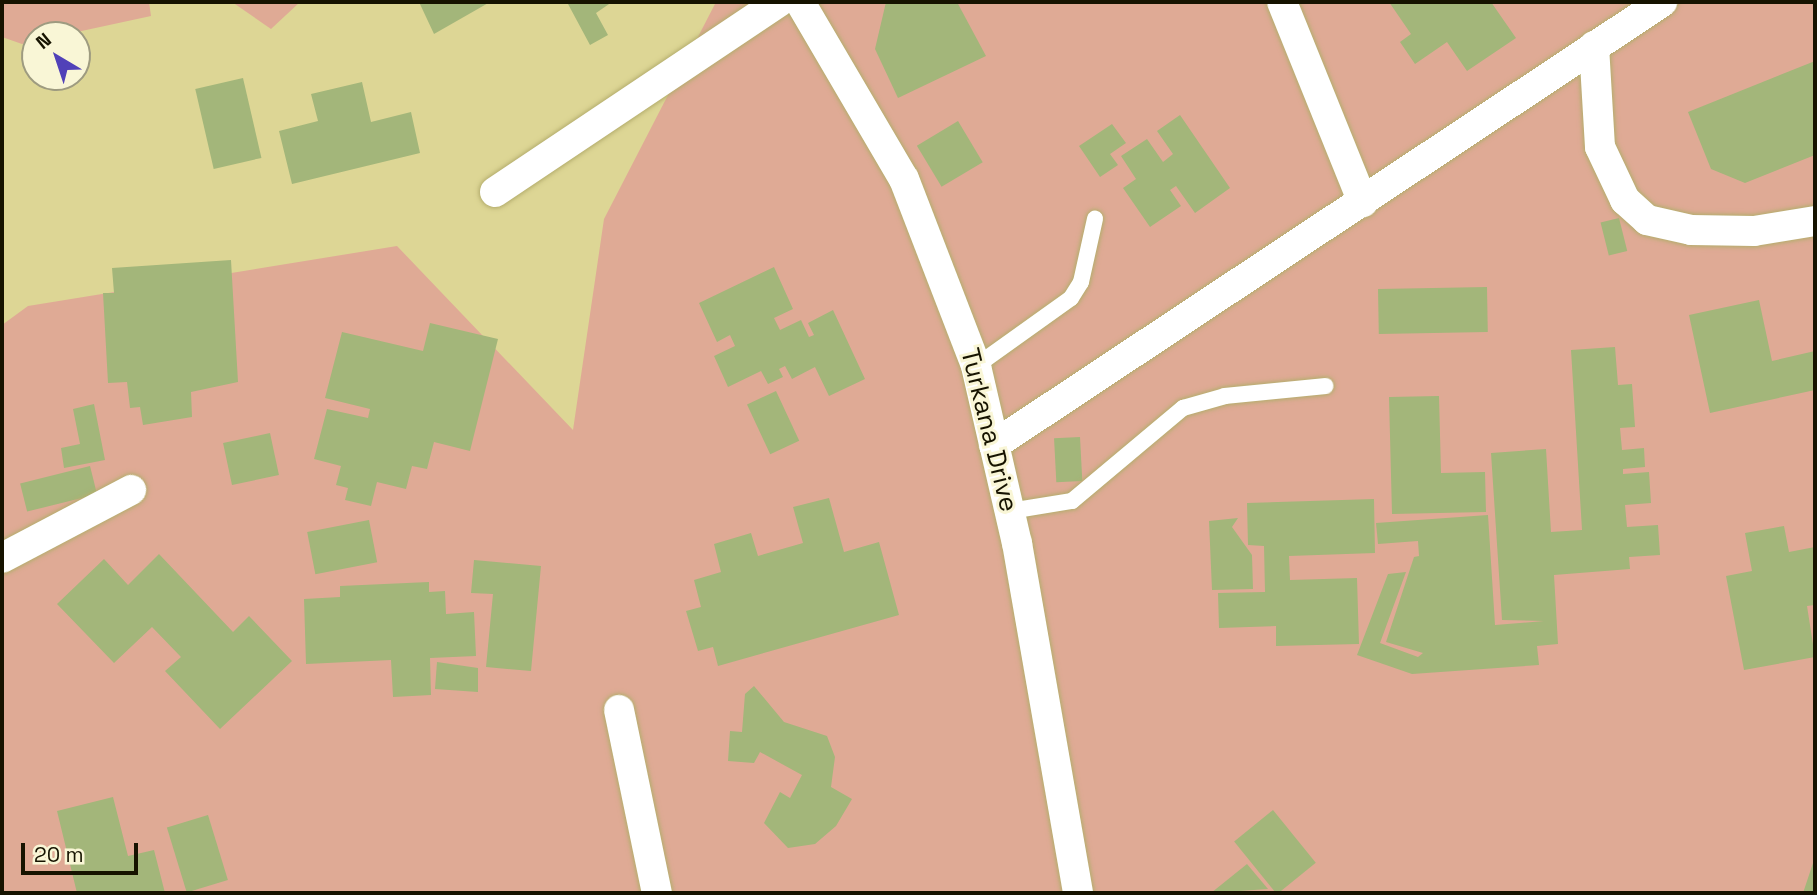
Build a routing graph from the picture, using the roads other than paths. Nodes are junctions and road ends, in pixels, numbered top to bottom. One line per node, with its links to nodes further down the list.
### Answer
1 (779, 2): 6 (street)
2 (800, 2): 10 (street, Turkana Drive)
3 (1282, 2): 7 (street)
4 (1662, 2): 5 (street)
5 (1594, 46): 7 (street); 9 (street)
6 (495, 192)
7 (1363, 202): 12 (street)
8 (1095, 219): 10 (lane)
9 (1815, 221)
10 (976, 366): 12 (street, Turkana Drive)
11 (1326, 386): 14 (lane)
12 (994, 445): 14 (street, Turkana Drive)
13 (131, 490): 15 (street)
14 (1010, 511): 18 (street, Turkana Drive)
15 (2, 558)
16 (619, 710): 17 (street)
17 (657, 893)
18 (1078, 893)

